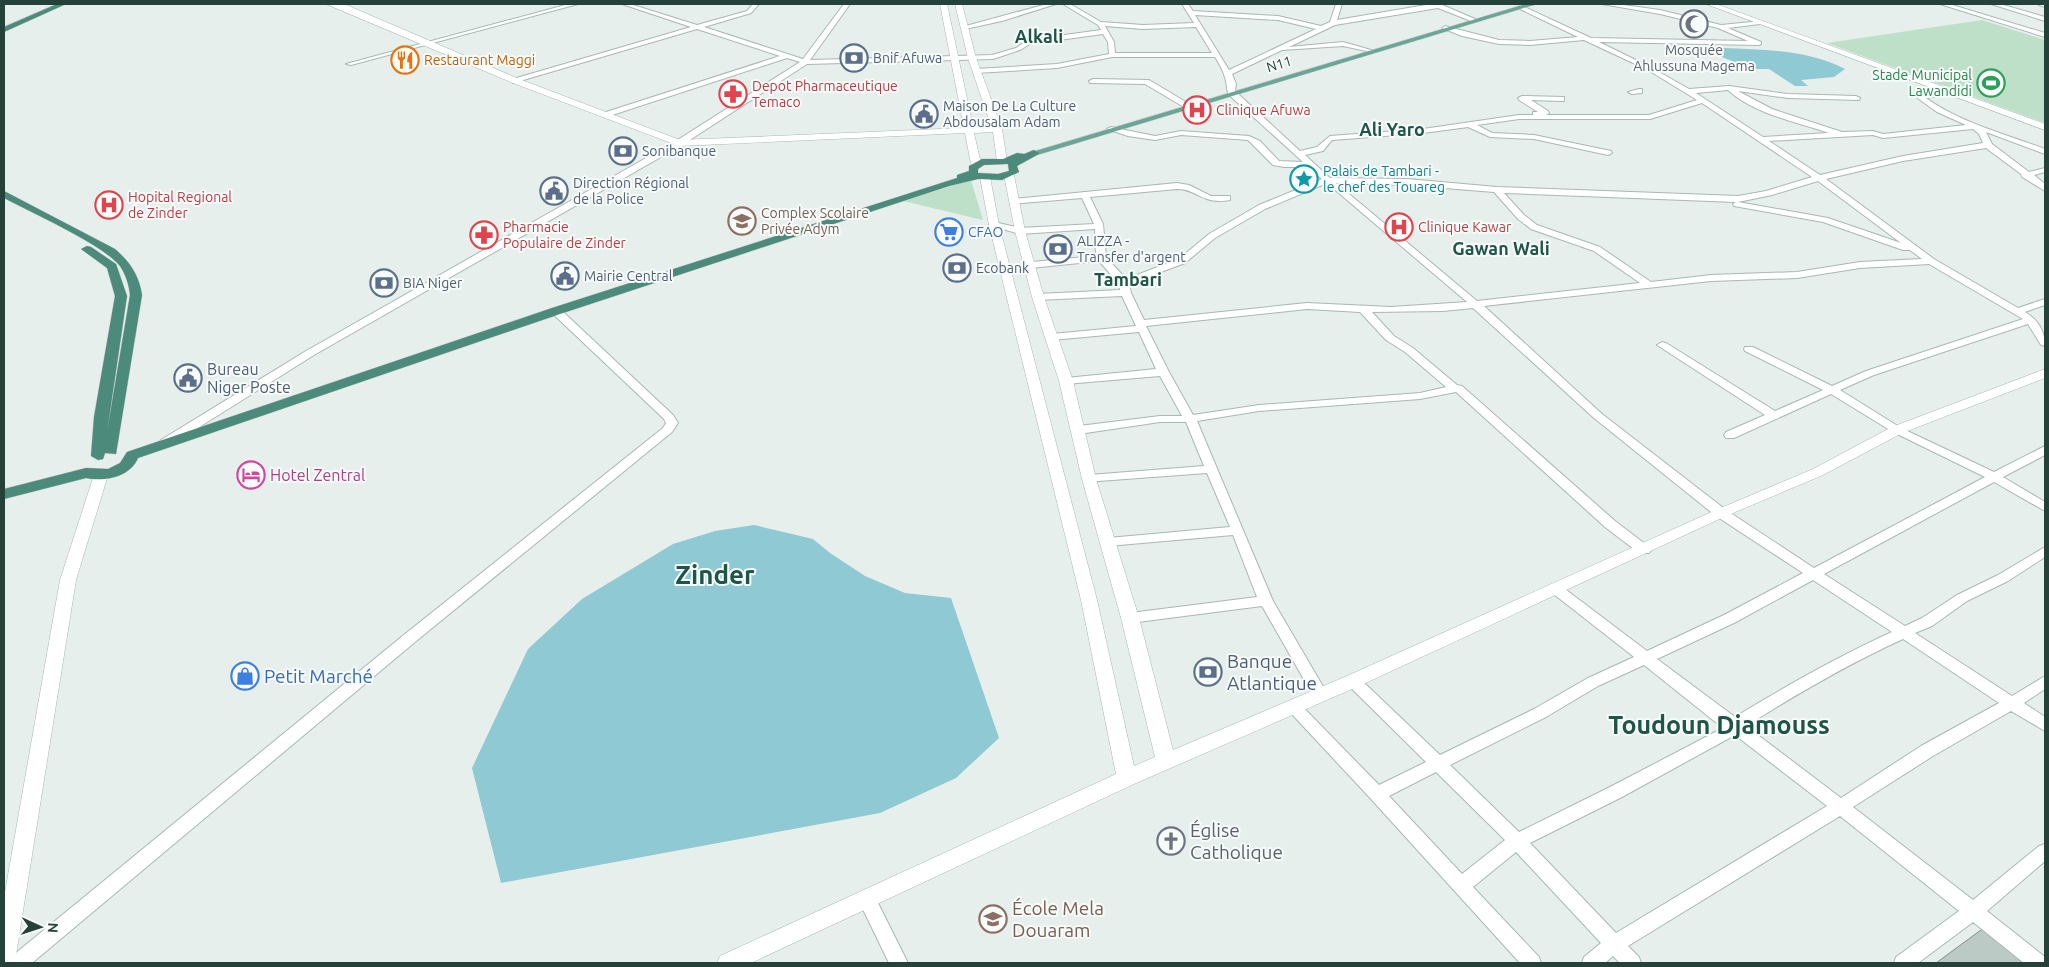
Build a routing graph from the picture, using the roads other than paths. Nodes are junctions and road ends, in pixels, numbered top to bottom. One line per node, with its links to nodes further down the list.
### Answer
1 (54, 4): 34 (highway)
2 (62, 4): 34 (highway)
3 (332, 4): 41 (street)
4 (576, 4): 41 (street)
5 (625, 4): 35 (street)
6 (756, 4): 35 (street)
7 (847, 4): 49 (street)
8 (943, 4): 47 (street)
9 (959, 4): 32 (street)
10 (1053, 4): 32 (street)
11 (1066, 4): 30 (street)
12 (1185, 4): 24 (street)
13 (1339, 4): 29 (street)
14 (1533, 4): 23 (main road, N11)
15 (1605, 4): 33 (street)
16 (1710, 4): 28 (street)
17 (1943, 4): 39 (street)
18 (1994, 4): 27 (street)
19 (2041, 4): 21 (street)
20 (1436, 5): 26 (street); 29 (street)
21 (2045, 5)
22 (1229, 6): 25 (street)
23 (1520, 7): 26 (main road, N11); 40 (street)
24 (1192, 13): 25 (street); 31 (street)
25 (1228, 15): 36 (street)
26 (1473, 20): 37 (main road, N11)
27 (2045, 20)
28 (1760, 22): 33 (street); 56 (street)
29 (1333, 23): 36 (street)
30 (1100, 24): 31 (street); 38 (street)
31 (1198, 26): 45 (street)
32 (965, 27): 48 (street)
33 (1720, 27): 40 (street)
34 (4, 28)
35 (696, 28): 46 (street); 53 (street)
36 (1321, 28): 42 (street)
37 (1445, 28): 40 (street); 43 (main road, N11)
38 (1103, 32): 44 (street); 48 (street)
39 (2045, 35)
40 (1587, 39): 58 (street)
41 (428, 43): 50 (street); 53 (street)
42 (1279, 49): 43 (street); 52 (street)
43 (1369, 51): 57 (main road, N11)
44 (1112, 55): 45 (street); 51 (street)
45 (1218, 55): 52 (street)
46 (786, 56): 49 (street); 63 (street)
47 (956, 58): 48 (street); 49 (street); 69 (street)
48 (972, 58): 51 (street)
49 (805, 62): 73 (street)
50 (349, 64)
51 (976, 71): 70 (street)
52 (1228, 73): 57 (street)
53 (516, 81): 63 (street)
54 (1093, 81): 62 (street)
55 (1729, 88): 58 (street); 60 (street); 71 (street)
56 (1950, 91): 66 (street); 67 (street)
57 (1231, 92): 62 (main road, N11); 78 (street)
58 (1690, 92): 61 (street)
59 (1561, 98): 64 (street)
60 (1856, 98)
61 (1703, 100): 64 (street); 72 (street)
62 (1187, 105): 68 (main road, N11)
63 (606, 115): 73 (street)
64 (1518, 117): 65 (street)
65 (1467, 124): 76 (street); 78 (street)
66 (1976, 126): 71 (street); 74 (street); 77 (street)
67 (2045, 127)
68 (1111, 129): 75 (main road, N11); 79 (street)
69 (968, 130): 70 (street); 73 (street); 82 (street)
70 (997, 130): 80 (street)
71 (1843, 136): 72 (street)
72 (1763, 139): 84 (street)
73 (679, 143): 125 (street)
74 (1988, 145): 83 (street); 84 (street)
75 (1034, 152): 80 (highway)
76 (1608, 152)
77 (2045, 152)
78 (1301, 153): 79 (street)
79 (1312, 164): 85 (street)
80 (1007, 166): 82 (highway); 82 (highway); 92 (street)
81 (2045, 170): 83 (street)
82 (979, 172): 94 (street); 107 (highway)
83 (2025, 174): 86 (street)
84 (1819, 178): 91 (street); 97 (street)
85 (1328, 180): 87 (street); 102 (street); 105 (street)
86 (2045, 188)
87 (1497, 190): 91 (street); 101 (street)
88 (4, 194): 127 (highway)
89 (1084, 195): 90 (street); 92 (street); 95 (street)
90 (1228, 198)
91 (1706, 198): 97 (street)
92 (1014, 202): 96 (street)
93 (4, 204): 127 (highway)
94 (994, 225): 96 (street); 156 (street)
95 (1098, 226): 96 (street); 98 (street)
96 (1020, 231): 100 (street)
97 (1915, 251): 99 (street)
98 (1101, 258): 100 (street); 102 (street)
99 (1931, 261): 101 (street); 108 (street)
100 (1031, 265): 103 (street)
101 (1649, 285): 105 (street)
102 (1125, 288): 103 (street); 110 (street)
103 (1038, 297): 111 (street)
104 (2045, 302): 108 (street)
105 (1476, 305): 106 (street); 136 (street)
106 (1363, 308): 110 (street); 118 (street)
107 (556, 311): 125 (highway); 166 (street)
108 (2019, 311): 109 (street)
109 (2031, 320): 112 (street); 119 (street)
110 (1142, 326): 111 (street); 115 (street)
111 (1052, 338): 117 (street)
112 (2045, 343)
113 (1662, 345): 120 (street)
114 (1749, 349): 119 (street)
115 (1163, 372): 117 (street); 121 (street)
116 (2045, 373): 123 (street)
117 (1066, 380): 122 (street)
118 (1458, 388): 121 (street); 139 (street)
119 (1830, 390): 120 (street); 123 (street)
120 (1773, 415): 124 (street)
121 (1190, 420): 122 (street); 129 (street)
122 (1078, 430): 132 (street)
123 (1897, 430): 131 (street); 136 (street)
124 (1730, 436)
125 (163, 444): 128 (highway)
126 (2045, 450): 131 (street)
127 (105, 454): 128 (highway); 130 (highway)
128 (132, 455): 130 (highway)
129 (1212, 469): 132 (street); 137 (street)
130 (91, 471): 133 (highway); 134 (highway); 165 (street)
131 (1994, 478): 135 (street); 141 (street)
132 (1089, 479): 138 (street)
133 (4, 486)
134 (4, 494)
135 (2045, 507)
136 (1721, 513): 139 (street); 141 (street)
137 (1238, 530): 138 (street); 143 (street)
138 (1108, 542): 144 (street)
139 (1644, 550): 142 (street)
140 (2045, 551): 145 (street)
141 (1814, 575): 145 (street); 146 (street)
142 (1556, 589): 146 (street); 147 (street)
143 (1266, 601): 144 (street); 149 (street)
144 (1130, 618): 154 (street)
145 (1905, 633): 150 (street); 153 (street)
146 (1645, 657): 153 (street); 155 (street)
147 (1353, 681): 149 (street); 155 (street)
148 (2045, 682): 150 (street)
149 (1320, 695): 151 (street)
150 (2013, 704): 152 (street); 158 (street)
151 (1293, 706): 154 (street); 157 (street)
152 (2045, 725)
153 (1733, 726): 158 (street); 159 (street)
154 (1166, 761): 156 (street)
155 (1438, 764): 157 (street); 159 (street)
156 (1127, 778): 162 (street)
157 (1377, 794): 161 (street)
158 (1840, 808): 163 (street); 164 (street)
159 (1517, 841): 161 (street); 164 (street)
160 (2045, 851): 163 (street)
161 (1461, 886): 169 (street)
162 (867, 899): 167 (street); 168 (street)
163 (1972, 912): 172 (street); 173 (street)
164 (1613, 944): 170 (street); 171 (street)
165 (4, 961)
166 (18, 963)
167 (728, 963)
168 (899, 963)
169 (1532, 963)
170 (1591, 963)
171 (1632, 963)
172 (1903, 963)
173 (2038, 963)

